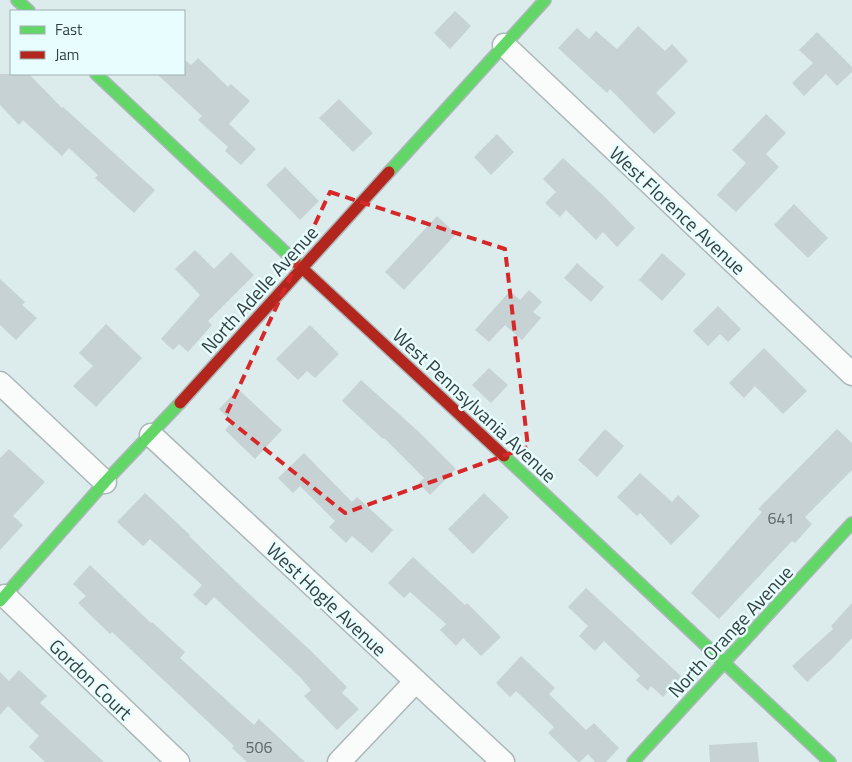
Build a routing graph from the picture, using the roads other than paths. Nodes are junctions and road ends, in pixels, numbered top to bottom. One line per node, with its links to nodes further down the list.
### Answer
1 (18, 0): 3 (street)
2 (545, 0): 4 (street, North Adelle Avenue)
3 (28, 10)
4 (504, 45): 6 (street, North Adelle Avenue); 7 (street, West Florence Avenue)
5 (97, 75): 6 (street, West Pennsylvania Avenue)
6 (302, 267): 9 (street, North Adelle Avenue); 13 (street, West Pennsylvania Avenue)
7 (852, 374)
8 (0, 383): 10 (street)
9 (151, 435): 10 (street, North Adelle Avenue); 14 (street, West Hogle Avenue)
10 (105, 482): 12 (street, North Adelle Avenue)
11 (852, 523): 13 (street, North Orange Avenue)
12 (3, 598): 15 (street, Gordon Court)
13 (724, 663): 18 (street, North Orange Avenue); 19 (street, West Pennsylvania Avenue)
14 (416, 681): 16 (street); 17 (street, West Hogle Avenue)
15 (178, 762)
16 (340, 762)
17 (503, 762)
18 (633, 762)
19 (830, 762)

